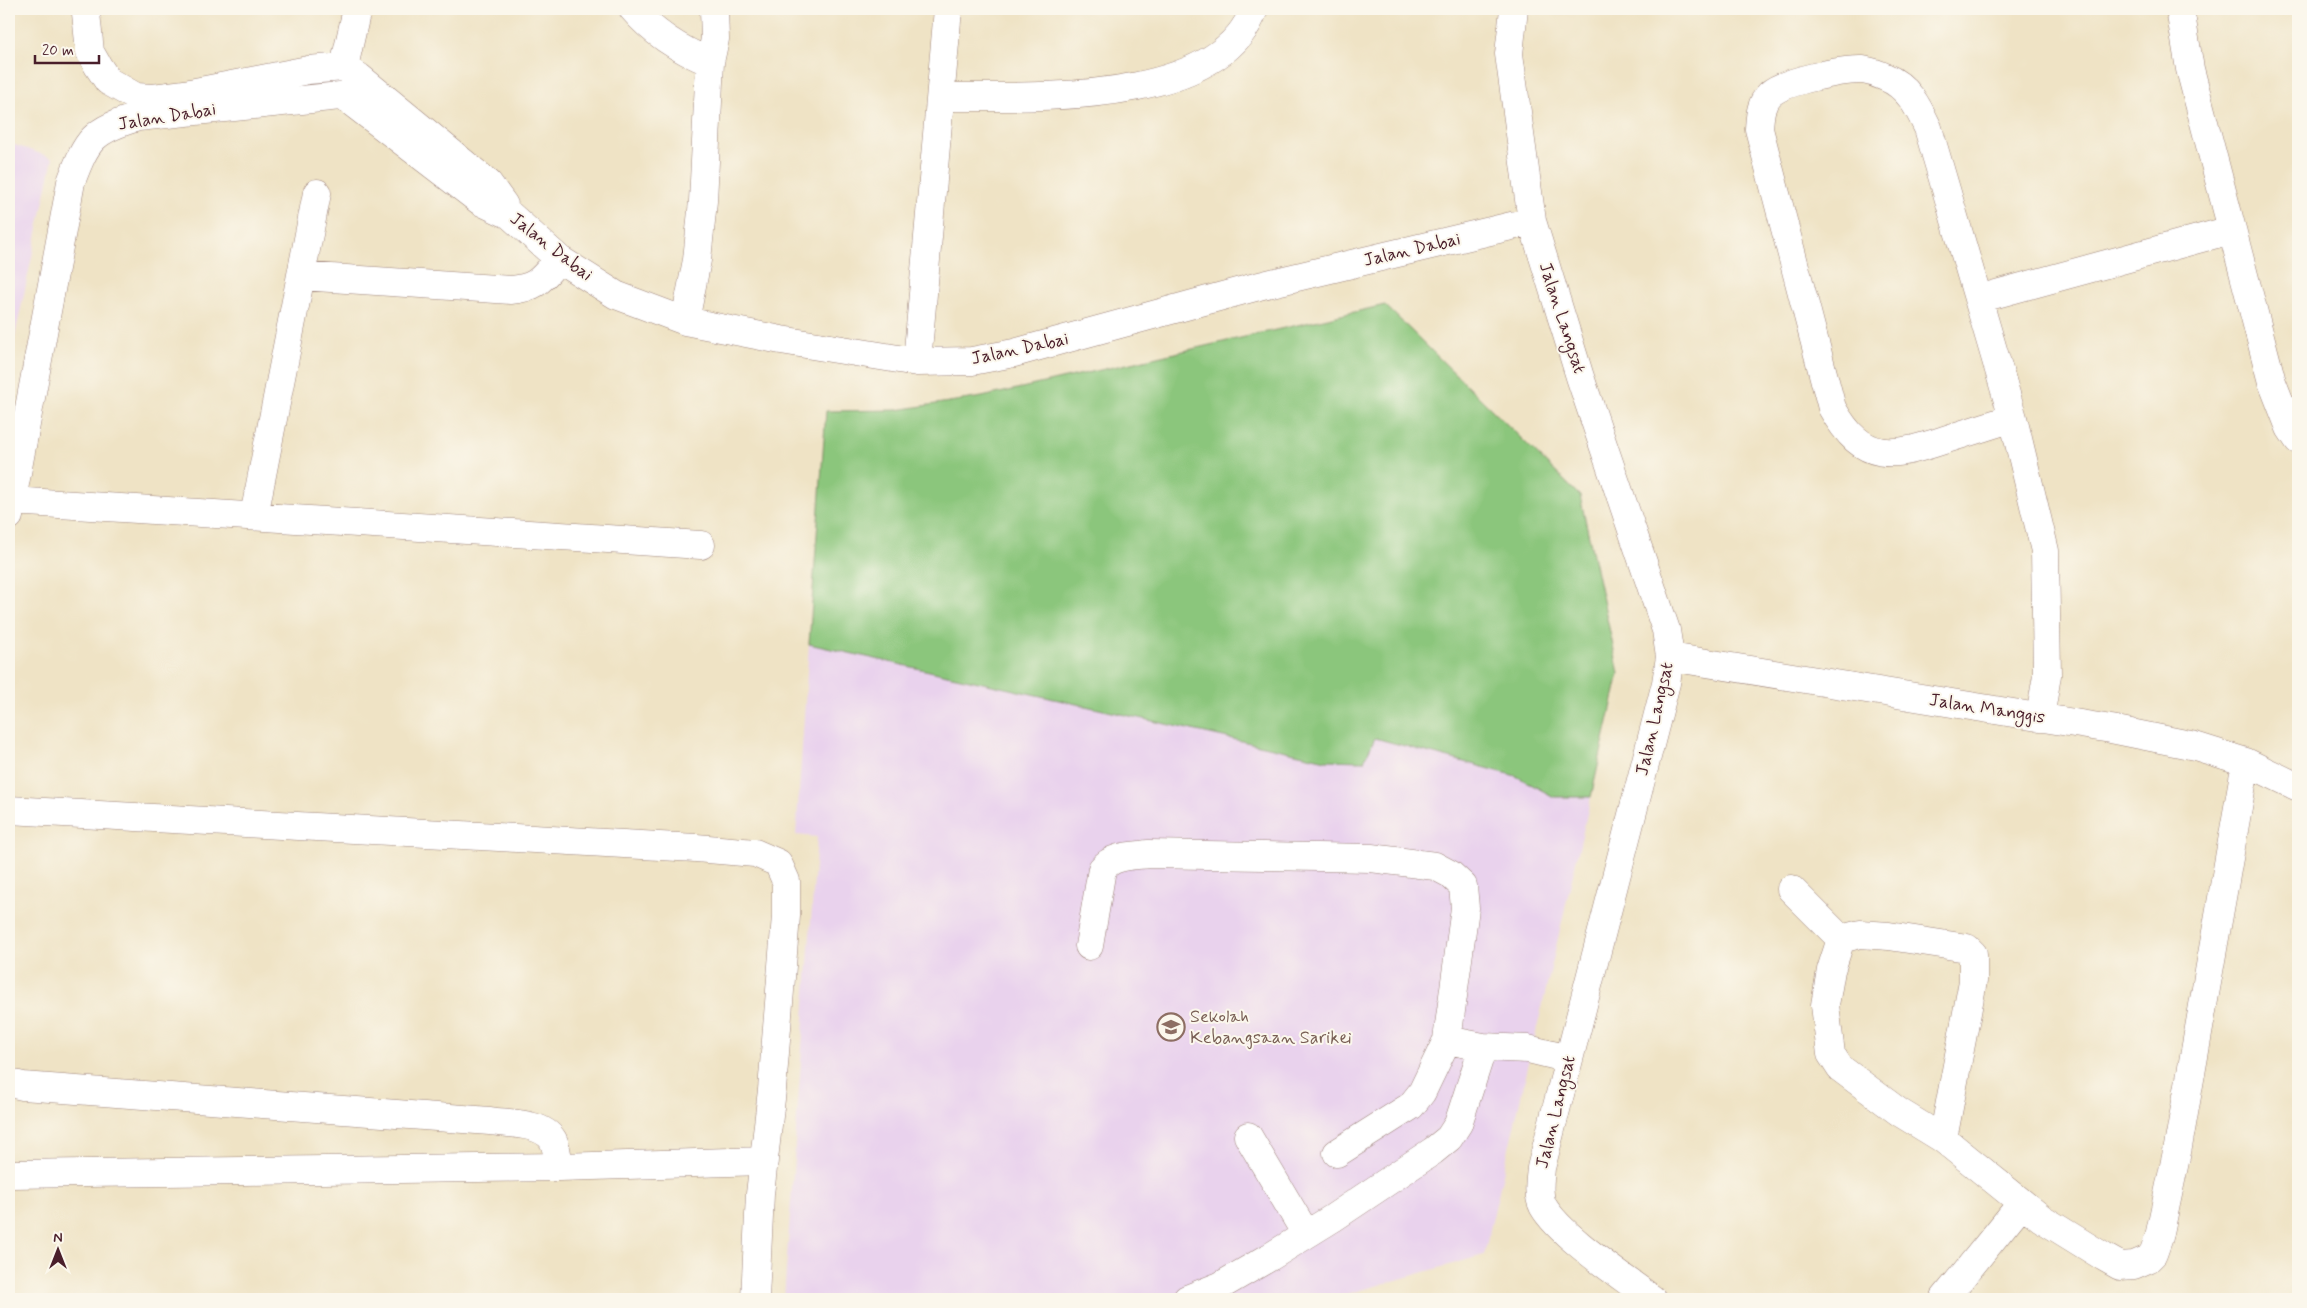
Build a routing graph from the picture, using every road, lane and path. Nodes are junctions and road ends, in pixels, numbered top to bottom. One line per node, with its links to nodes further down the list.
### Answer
1 (357, 9): 10 (street)
2 (633, 9): 9 (street)
3 (714, 9): 9 (street)
4 (948, 9): 11 (street)
5 (1254, 9): 11 (street)
6 (1514, 9): 14 (street, Jalan Langsat)
7 (2180, 9): 15 (street)
8 (82, 10): 10 (street)
9 (710, 62): 19 (street)
10 (344, 67): 13 (street)
11 (941, 98): 20 (street)
12 (317, 193): 17 (street)
13 (510, 215): 16 (street, Jalan Dabai); 23 (street, Jalan Dabai)
14 (1532, 221): 20 (street, Jalan Dabai); 26 (street, Jalan Langsat)
15 (2231, 230): 18 (street); 22 (street)
16 (559, 259): 17 (street); 19 (street, Jalan Dabai)
17 (301, 276): 24 (street)
18 (1978, 299): 21 (street); 21 (street)
19 (685, 321): 20 (street, Jalan Dabai)
20 (917, 362)
21 (2013, 418): 27 (street)
22 (2298, 440)
23 (10, 508): 24 (street)
24 (254, 516): 25 (street)
25 (701, 544)
26 (1670, 657): 27 (street, Jalan Manggis); 36 (street, Jalan Langsat)
27 (2040, 718): 28 (street, Jalan Manggis)
28 (2246, 762): 29 (street, Jalan Manggis); 44 (street)
29 (2298, 787)
30 (9, 810): 41 (street)
31 (1791, 888): 32 (street)
32 (1841, 939): 39 (street); 39 (street)
33 (1089, 946): 34 (street)
34 (1447, 1040): 35 (street); 40 (street)
35 (1483, 1047): 36 (street); 45 (street)
36 (1569, 1059): 48 (street, Jalan Langsat)
37 (9, 1083): 42 (street)
38 (1248, 1136): 45 (street)
39 (1943, 1139): 44 (street)
40 (1338, 1153)
41 (764, 1162): 42 (street); 46 (street)
42 (559, 1167): 43 (street)
43 (9, 1174)
44 (2021, 1204): 49 (street)
45 (1306, 1234): 47 (street)
46 (755, 1299)
47 (1187, 1299)
48 (1652, 1299)
49 (1944, 1299)

